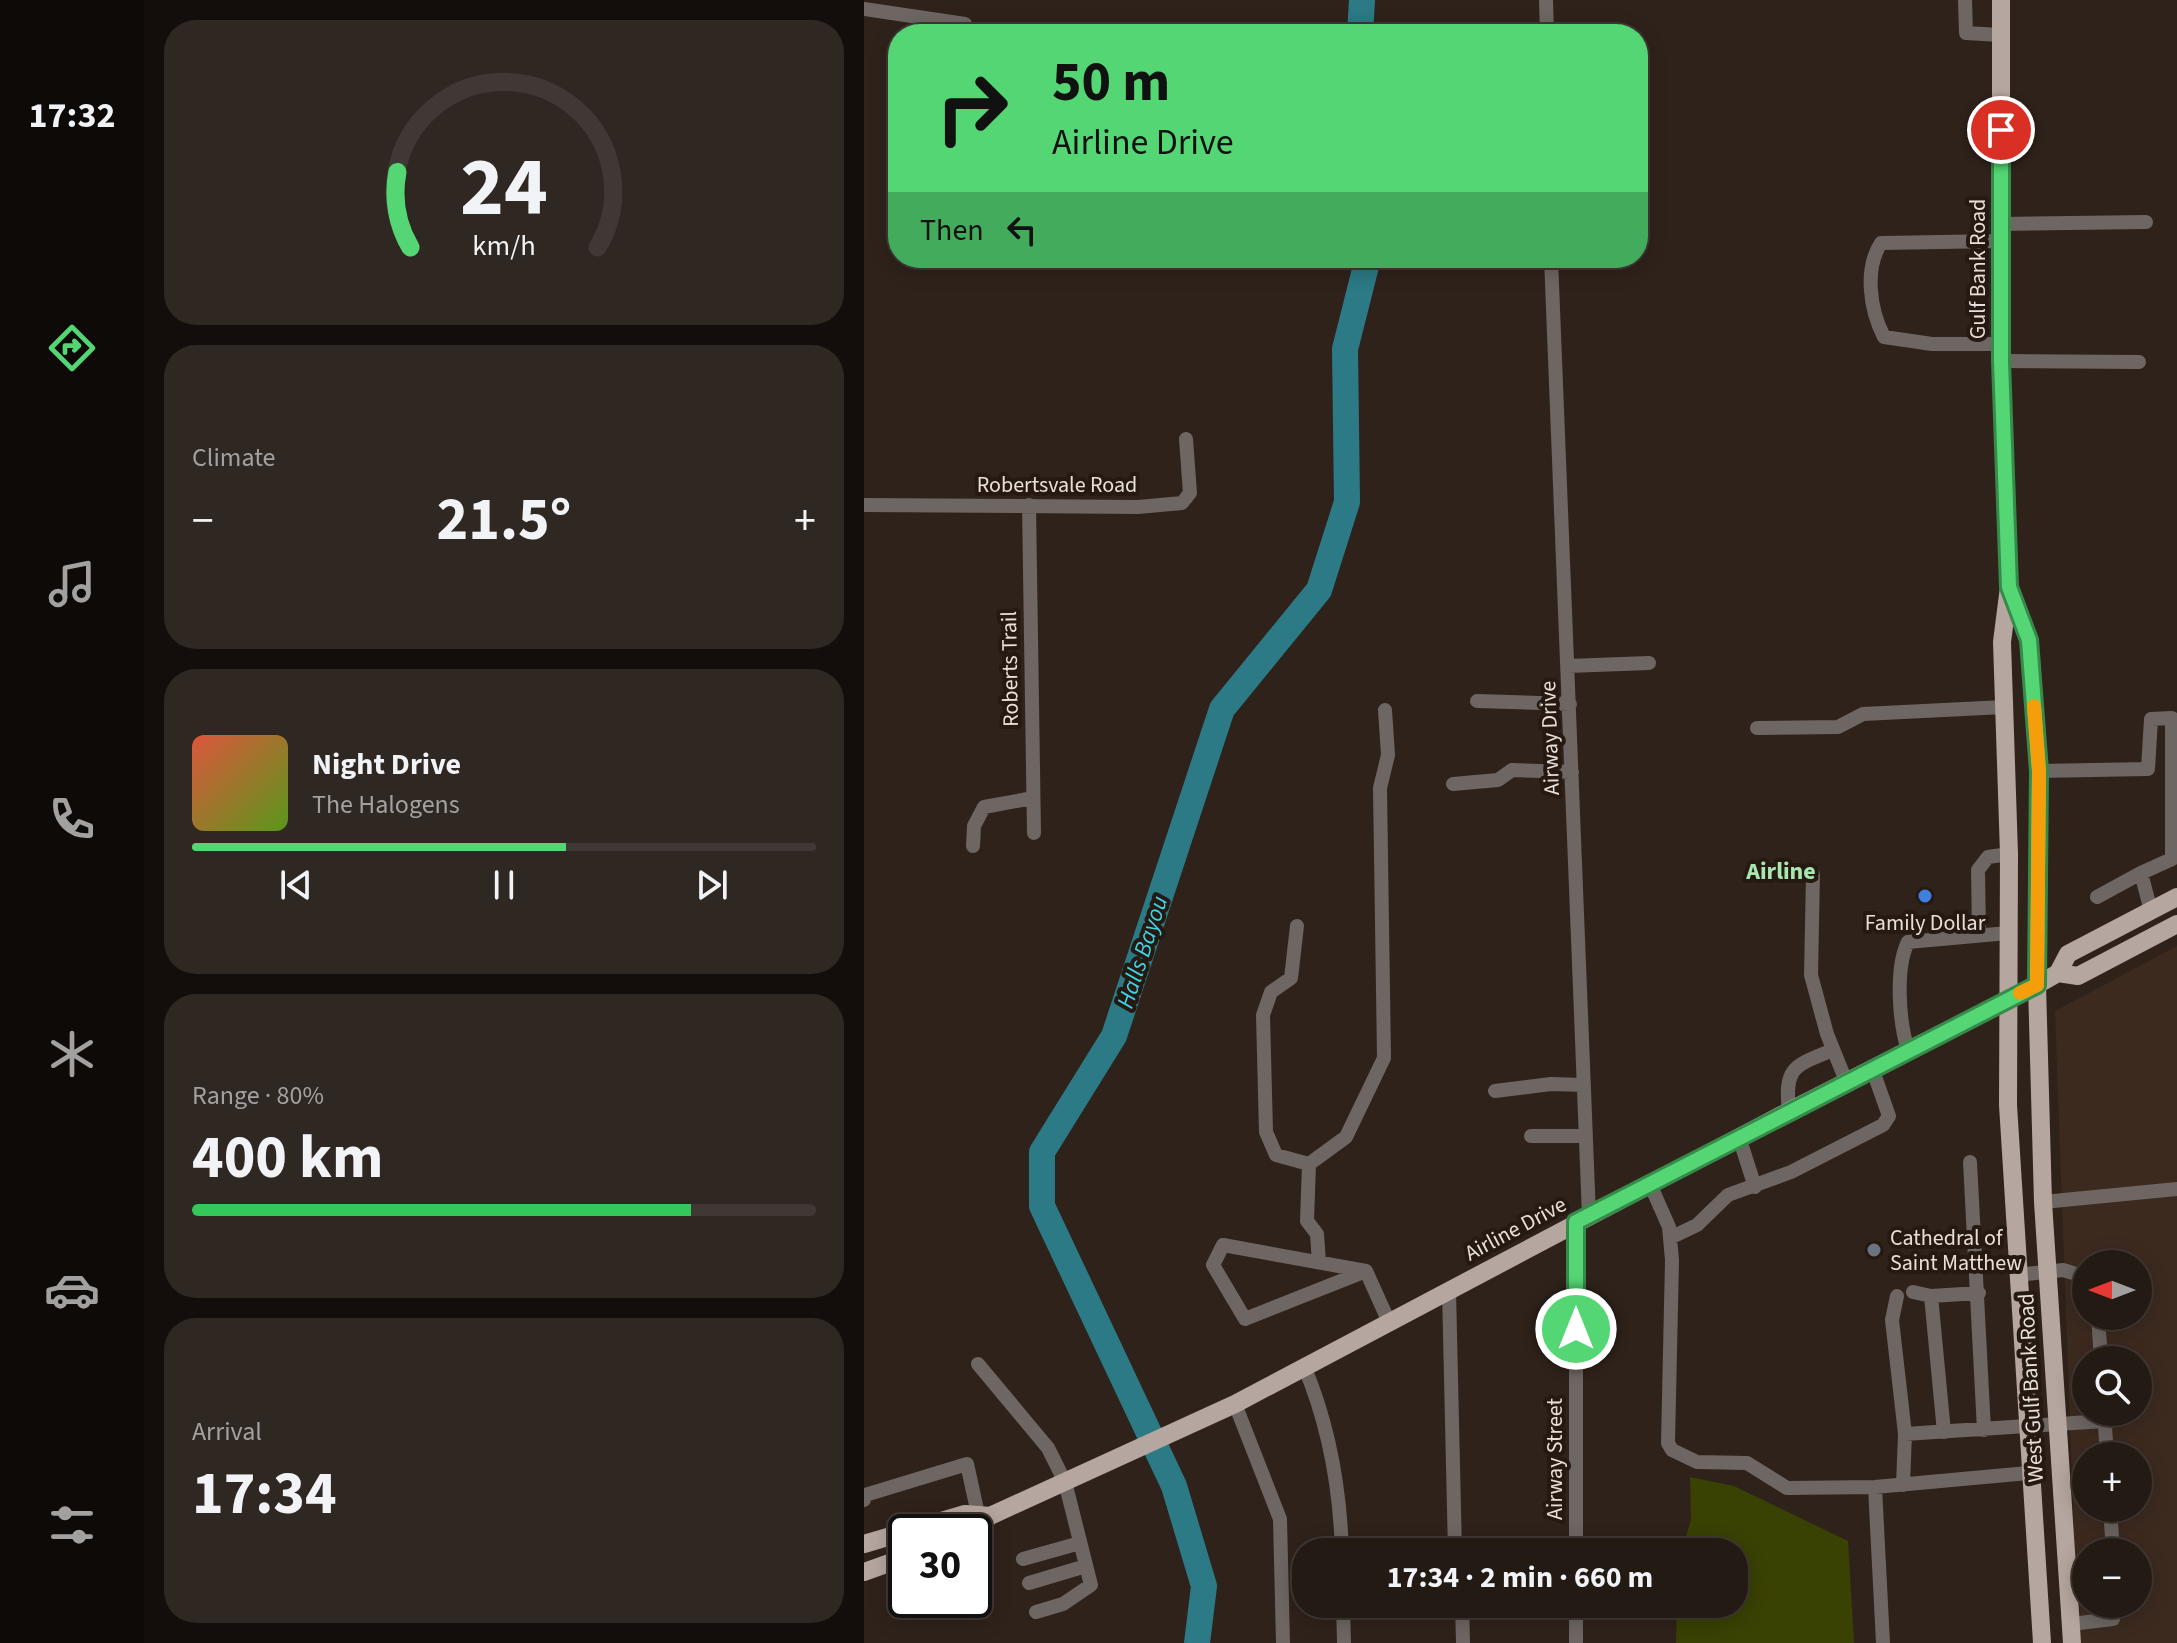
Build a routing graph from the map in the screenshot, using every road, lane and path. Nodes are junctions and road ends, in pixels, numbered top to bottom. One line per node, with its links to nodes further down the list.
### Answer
1 (1546, 0): 6 (street)
2 (1965, 0): 7 (street)
3 (2001, 0): 7 (main road, Gulf Bank Road)
4 (864, 9): 5 (street)
5 (965, 24)
6 (1547, 24)
7 (2001, 35): 9 (main road, Gulf Bank Road)
8 (2146, 222): 9 (street)
9 (2001, 233): 11 (main road, Gulf Bank Road); 11 (street)
10 (1551, 268): 18 (street, Airway Drive)
11 (2001, 352): 12 (street); 16 (main road, Gulf Bank Road)
12 (2139, 362)
13 (1186, 439): 15 (street, Robertsvale Road)
14 (864, 505): 15 (street, Robertsvale Road)
15 (1029, 505): 27 (street, Roberts Trail)
16 (2009, 587): 21 (main road, Gulf Bank Road); 24 (main road, Gulf Bank Road)
17 (1649, 663): 18 (street)
18 (1568, 666): 20 (street, Airway Drive)
19 (1477, 701): 20 (street)
20 (1570, 704): 25 (street, Airway Drive)
21 (2004, 707): 23 (street); 30 (main road, Gulf Bank Road)
22 (1385, 710): 54 (street)
23 (1757, 728)
24 (2039, 771): 31 (street); 41 (main road, Gulf Bank Road)
25 (1572, 772): 26 (street); 47 (street, Airway Drive)
26 (1453, 784)
27 (1033, 798): 28 (street, Roberts Trail); 29 (street)
28 (1034, 833)
29 (973, 846)
30 (2009, 854): 38 (main road, Gulf Bank Road); 39 (street)
31 (2141, 873): 33 (street); 35 (street)
32 (1813, 874): 43 (street)
33 (2097, 897)
34 (2177, 897): 35 (main road, Airline Drive)
35 (2151, 911): 40 (main road, Airline Drive)
36 (2177, 924): 40 (main road, Airline Drive)
37 (1297, 926): 54 (street)
38 (2008, 933): 39 (street); 42 (main road, Gulf Bank Road)
39 (1979, 934): 44 (street)
40 (2058, 973): 41 (main road, Airline Drive)
41 (2037, 985): 42 (main road, Airline Drive); 58 (main road, West Gulf Bank Road)
42 (2008, 999): 44 (main road, Airline Drive); 65 (main road, West Gulf Bank Road)
43 (1833, 1050): 46 (street); 49 (street)
44 (1908, 1050): 45 (main road, Airline Drive)
45 (1872, 1068): 46 (main road, Airline Drive); 56 (street)
46 (1846, 1081): 49 (main road, Airline Drive)
47 (1584, 1085): 48 (street); 51 (street, Airway Drive)
48 (1495, 1091)
49 (1789, 1111): 52 (main road, Airline Drive)
50 (1531, 1136): 51 (street)
51 (1586, 1136): 59 (street, Airway Drive)
52 (1739, 1137): 55 (main road, Airline Drive); 56 (street)
53 (1970, 1162): 68 (street)
54 (1309, 1164): 61 (street)
55 (1650, 1184): 59 (main road, Airline Drive); 60 (street)
56 (1755, 1187): 60 (street)
57 (2177, 1189): 58 (street)
58 (2043, 1202): 63 (main road, West Gulf Bank Road)
59 (1583, 1219): 66 (main road, Airline Drive); 91 (street, Airway Street)
60 (1670, 1238): 84 (street)
61 (1319, 1262): 62 (street); 62 (street)
62 (1366, 1271): 71 (street)
63 (2047, 1272): 64 (street); 65 (street); 76 (main road, West Gulf Bank Road)
64 (2072, 1273)
65 (2017, 1275): 77 (main road, West Gulf Bank Road)
66 (1449, 1290): 71 (main road, Airline Drive); 90 (street)
67 (1913, 1292): 70 (street)
68 (1979, 1293): 70 (street); 78 (street)
69 (1897, 1296): 80 (street)
70 (1931, 1296): 79 (street)
71 (1389, 1322): 73 (main road, Airline Drive)
72 (978, 1364): 82 (street)
73 (1304, 1366): 74 (main road, Airline Drive); 89 (street)
74 (1235, 1404): 82 (main road, Airline Drive); 105 (street)
75 (2072, 1422): 76 (street)
76 (2056, 1425): 77 (street); 104 (main road, West Gulf Bank Road)
77 (2026, 1427): 78 (street); 81 (main road, West Gulf Bank Road)
78 (1984, 1430): 79 (street)
79 (1944, 1432): 80 (street)
80 (1905, 1434): 83 (street)
81 (2028, 1473): 83 (street); 110 (main road, West Gulf Bank Road)
82 (1065, 1482): 87 (main road, Airline Drive); 92 (street)
83 (1903, 1485): 84 (street)
84 (1875, 1487): 109 (street)
85 (864, 1500): 86 (street)
86 (979, 1514)
87 (992, 1516)
88 (888, 1537): 93 (main road, Airline Drive)
89 (1341, 1538)
90 (1455, 1538)
91 (1576, 1538)
92 (1080, 1543): 94 (street); 96 (street)
93 (864, 1544)
94 (1023, 1559)
95 (888, 1563): 97 (main road)
96 (1086, 1566): 98 (street); 99 (street)
97 (864, 1572)
98 (1029, 1583)
99 (1036, 1612)
100 (1343, 1618): 106 (street)
101 (1462, 1618): 107 (street)
102 (1576, 1618): 108 (street)
103 (2113, 1618): 104 (street)
104 (2071, 1624): 111 (main road, West Gulf Bank Road)
105 (1283, 1643)
106 (1344, 1643)
107 (1463, 1643)
108 (1576, 1643)
109 (1883, 1643)
110 (2042, 1643)
111 (2072, 1643)

